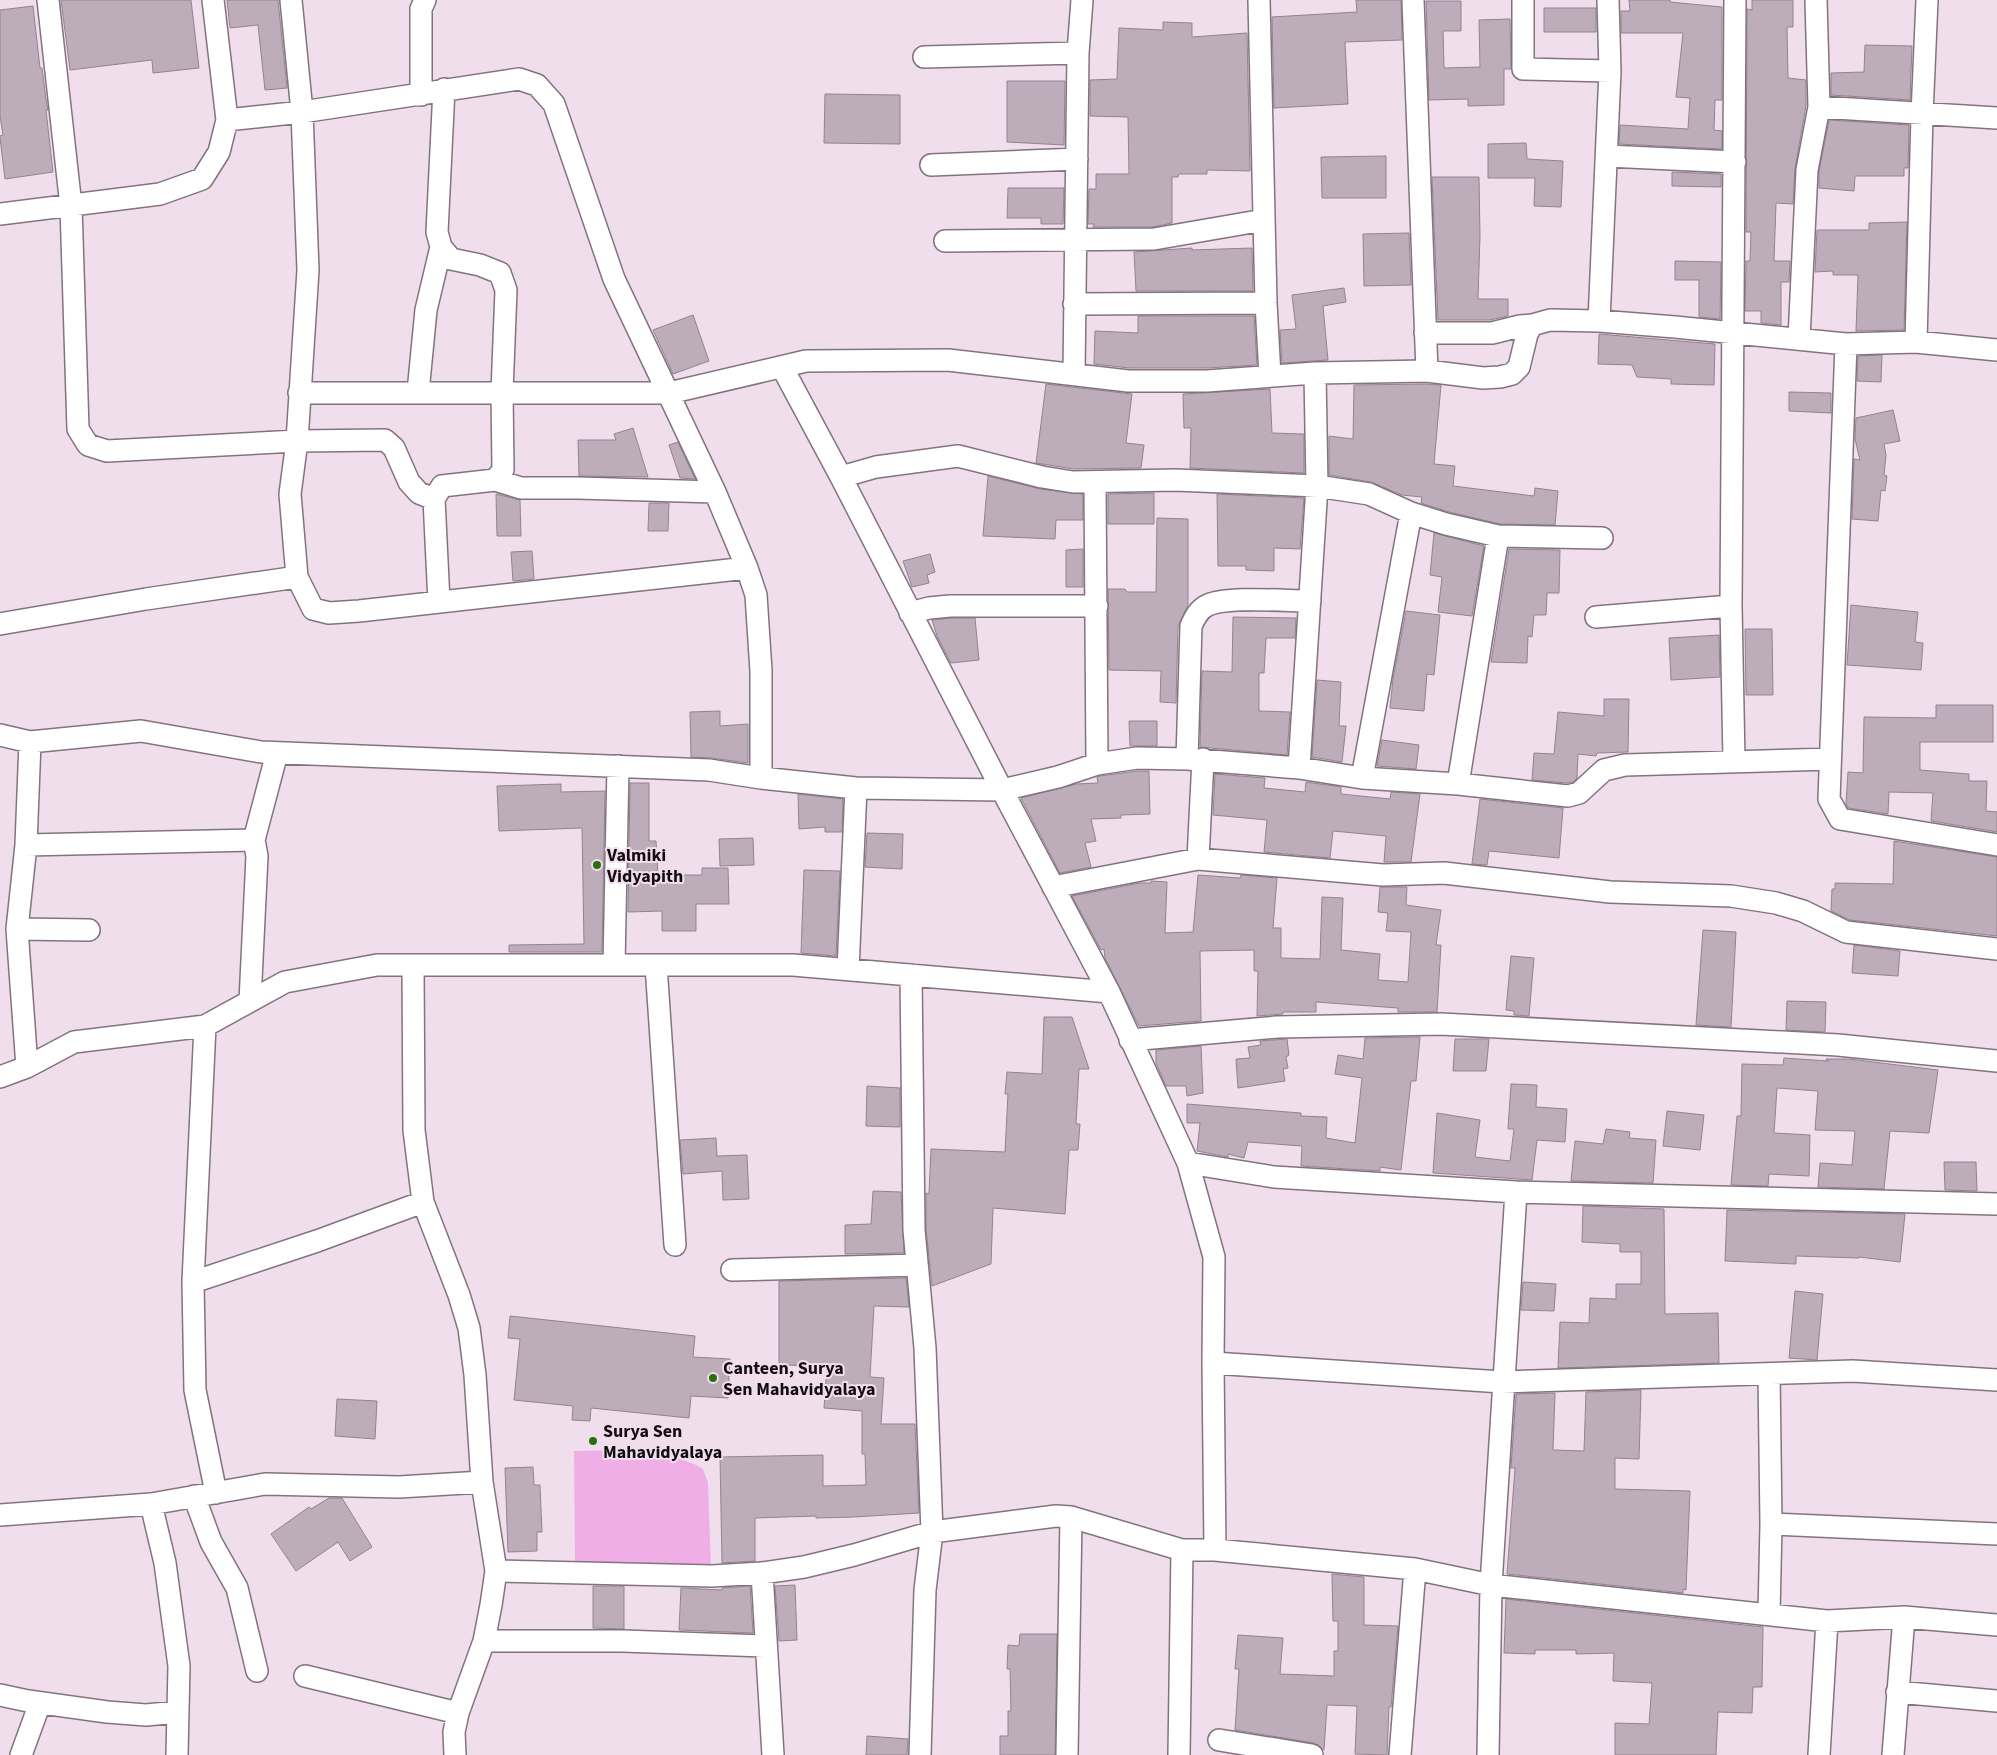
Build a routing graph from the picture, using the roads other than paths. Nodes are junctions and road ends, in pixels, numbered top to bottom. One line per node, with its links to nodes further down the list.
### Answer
1 (48, 0): 27 (street)
2 (213, 0): 22 (street)
3 (292, 0): 19 (street)
4 (425, 0): 17 (street)
5 (1082, 0): 13 (street)
6 (1259, 0): 29 (street)
7 (1413, 0): 37 (street)
8 (1523, 0): 15 (street)
9 (1608, 0): 15 (street)
10 (1735, 0): 25 (street)
11 (1816, 0): 18 (street)
12 (1927, 0): 20 (street)
13 (1078, 53): 14 (street); 24 (street)
14 (924, 57)
15 (1610, 71): 23 (street)
16 (444, 89): 17 (street); 32 (street); 51 (street)
17 (421, 95): 19 (street)
18 (1819, 108): 20 (street); 39 (street)
19 (302, 112): 22 (street); 50 (street)
20 (1922, 115): 21 (street); 40 (street)
21 (1997, 118)
22 (227, 120): 27 (street)
23 (1607, 156): 25 (street); 35 (street)
24 (1077, 159): 26 (street); 30 (street)
25 (1735, 162): 38 (street)
26 (932, 165)
27 (71, 206): 28 (street); 52 (street)
28 (0, 214)
29 (1264, 220): 30 (street); 33 (street)
30 (1075, 239): 31 (street); 34 (street)
31 (945, 241)
32 (441, 247): 48 (street); 49 (street)
33 (1266, 303): 34 (street); 47 (street)
34 (1074, 304): 45 (street)
35 (1599, 321): 36 (street); 38 (street)
36 (1532, 326): 37 (street); 44 (street)
37 (1425, 333): 44 (street)
38 (1734, 333): 39 (street); 67 (street)
39 (1799, 339): 41 (street)
40 (1916, 342): 41 (street); 42 (street)
41 (1846, 344): 75 (street)
42 (1997, 350)
43 (782, 367): 45 (street); 51 (street); 53 (street)
44 (1426, 371): 46 (street)
45 (1074, 373): 47 (street)
46 (1316, 373): 47 (street); 56 (street)
47 (1270, 376)
48 (418, 392): 49 (street); 50 (street)
49 (502, 392): 51 (street); 54 (street)
50 (299, 393): 52 (street)
51 (669, 393): 57 (street)
52 (297, 441): 58 (street); 63 (street)
53 (841, 477): 55 (street); 68 (street)
54 (494, 480): 57 (street); 58 (street)
55 (1095, 483): 56 (street); 66 (street)
56 (1317, 486): 59 (street); 64 (street)
57 (715, 492): 62 (street)
58 (434, 499): 65 (street)
59 (1411, 513): 60 (street); 81 (street)
60 (1498, 536): 61 (street); 82 (street)
61 (1602, 538)
62 (748, 568): 65 (street); 80 (street)
63 (297, 577): 65 (street); 70 (street)
64 (1310, 601): 74 (street); 79 (street)
65 (439, 602)
66 (1097, 606): 68 (street); 77 (street)
67 (1731, 606): 69 (street); 76 (street)
68 (910, 613): 84 (street)
69 (1596, 617)
70 (0, 624)
71 (0, 735): 72 (street)
72 (30, 742): 73 (street); 86 (street)
73 (277, 752): 78 (street); 85 (street)
74 (1195, 759): 77 (street); 79 (street); 88 (street)
75 (1830, 760): 76 (street); 87 (street)
76 (1734, 761): 82 (street)
77 (1097, 764): 84 (street)
78 (618, 766): 80 (street); 93 (street)
79 (1299, 768): 81 (street)
80 (761, 778): 83 (street)
81 (1362, 778): 82 (street)
82 (1458, 784)
83 (856, 788): 84 (street); 96 (street)
84 (1002, 790): 89 (street)
85 (254, 840): 86 (street); 99 (street)
86 (26, 845): 90 (street)
87 (1997, 846)
88 (1198, 859): 89 (street); 92 (street)
89 (1053, 887): 98 (street)
90 (17, 929): 91 (street); 103 (street)
91 (89, 930)
92 (1997, 949)
93 (614, 965): 94 (street); 95 (street)
94 (656, 965): 96 (street); 109 (street)
95 (413, 966): 99 (street); 107 (street)
96 (848, 970): 97 (street)
97 (911, 975): 98 (street); 110 (street)
98 (1109, 992): 101 (street)
99 (250, 1001): 100 (street)
100 (205, 1026): 103 (street); 112 (street)
101 (1130, 1040): 102 (street); 105 (street)
102 (1997, 1061)
103 (27, 1067): 104 (street)
104 (0, 1077)
105 (1188, 1163): 106 (street); 113 (street)
106 (1516, 1192): 108 (street); 116 (street)
107 (423, 1202): 112 (street); 117 (street)
108 (1997, 1204)
109 (675, 1245)
110 (917, 1265): 111 (street); 124 (street)
111 (732, 1270)
112 (193, 1282): 118 (street)
113 (1213, 1362): 116 (street); 127 (street)
114 (1768, 1374): 115 (street); 116 (street); 123 (street)
115 (1997, 1380)
116 (1502, 1382): 131 (street)
117 (482, 1482): 118 (street); 129 (street)
118 (216, 1493): 119 (street)
119 (194, 1496): 120 (street); 138 (street)
120 (151, 1504): 121 (street); 144 (street)
121 (0, 1515)
122 (1071, 1517): 124 (street); 126 (street); 152 (street)
123 (1771, 1524): 125 (street); 132 (street)
124 (932, 1532): 130 (street); 151 (street)
125 (1997, 1534)
126 (1182, 1550): 127 (street); 153 (street)
127 (1215, 1550): 128 (street)
128 (1415, 1569): 131 (street); 155 (street)
129 (496, 1571): 130 (street); 136 (street)
130 (762, 1573): 137 (street)
131 (1491, 1585): 132 (street); 156 (street)
132 (1769, 1614): 134 (street)
133 (1904, 1617): 134 (street); 135 (street); 140 (street)
134 (1827, 1621): 157 (street)
135 (1997, 1626)
136 (484, 1641): 137 (street); 145 (street)
137 (766, 1646): 150 (street)
138 (257, 1671)
139 (306, 1676): 145 (street)
140 (1897, 1692): 142 (street); 158 (street)
141 (0, 1695): 143 (street)
142 (1997, 1701)
143 (40, 1703): 144 (street); 147 (street)
144 (178, 1712): 148 (street)
145 (458, 1713): 149 (street)
146 (1219, 1740): 154 (street)
147 (21, 1755)
148 (177, 1755)
149 (455, 1755)
150 (773, 1755)
151 (920, 1755)
152 (1068, 1755)
153 (1179, 1755)
154 (1312, 1755)
155 (1400, 1755)
156 (1488, 1755)
157 (1819, 1755)
158 (1892, 1755)

